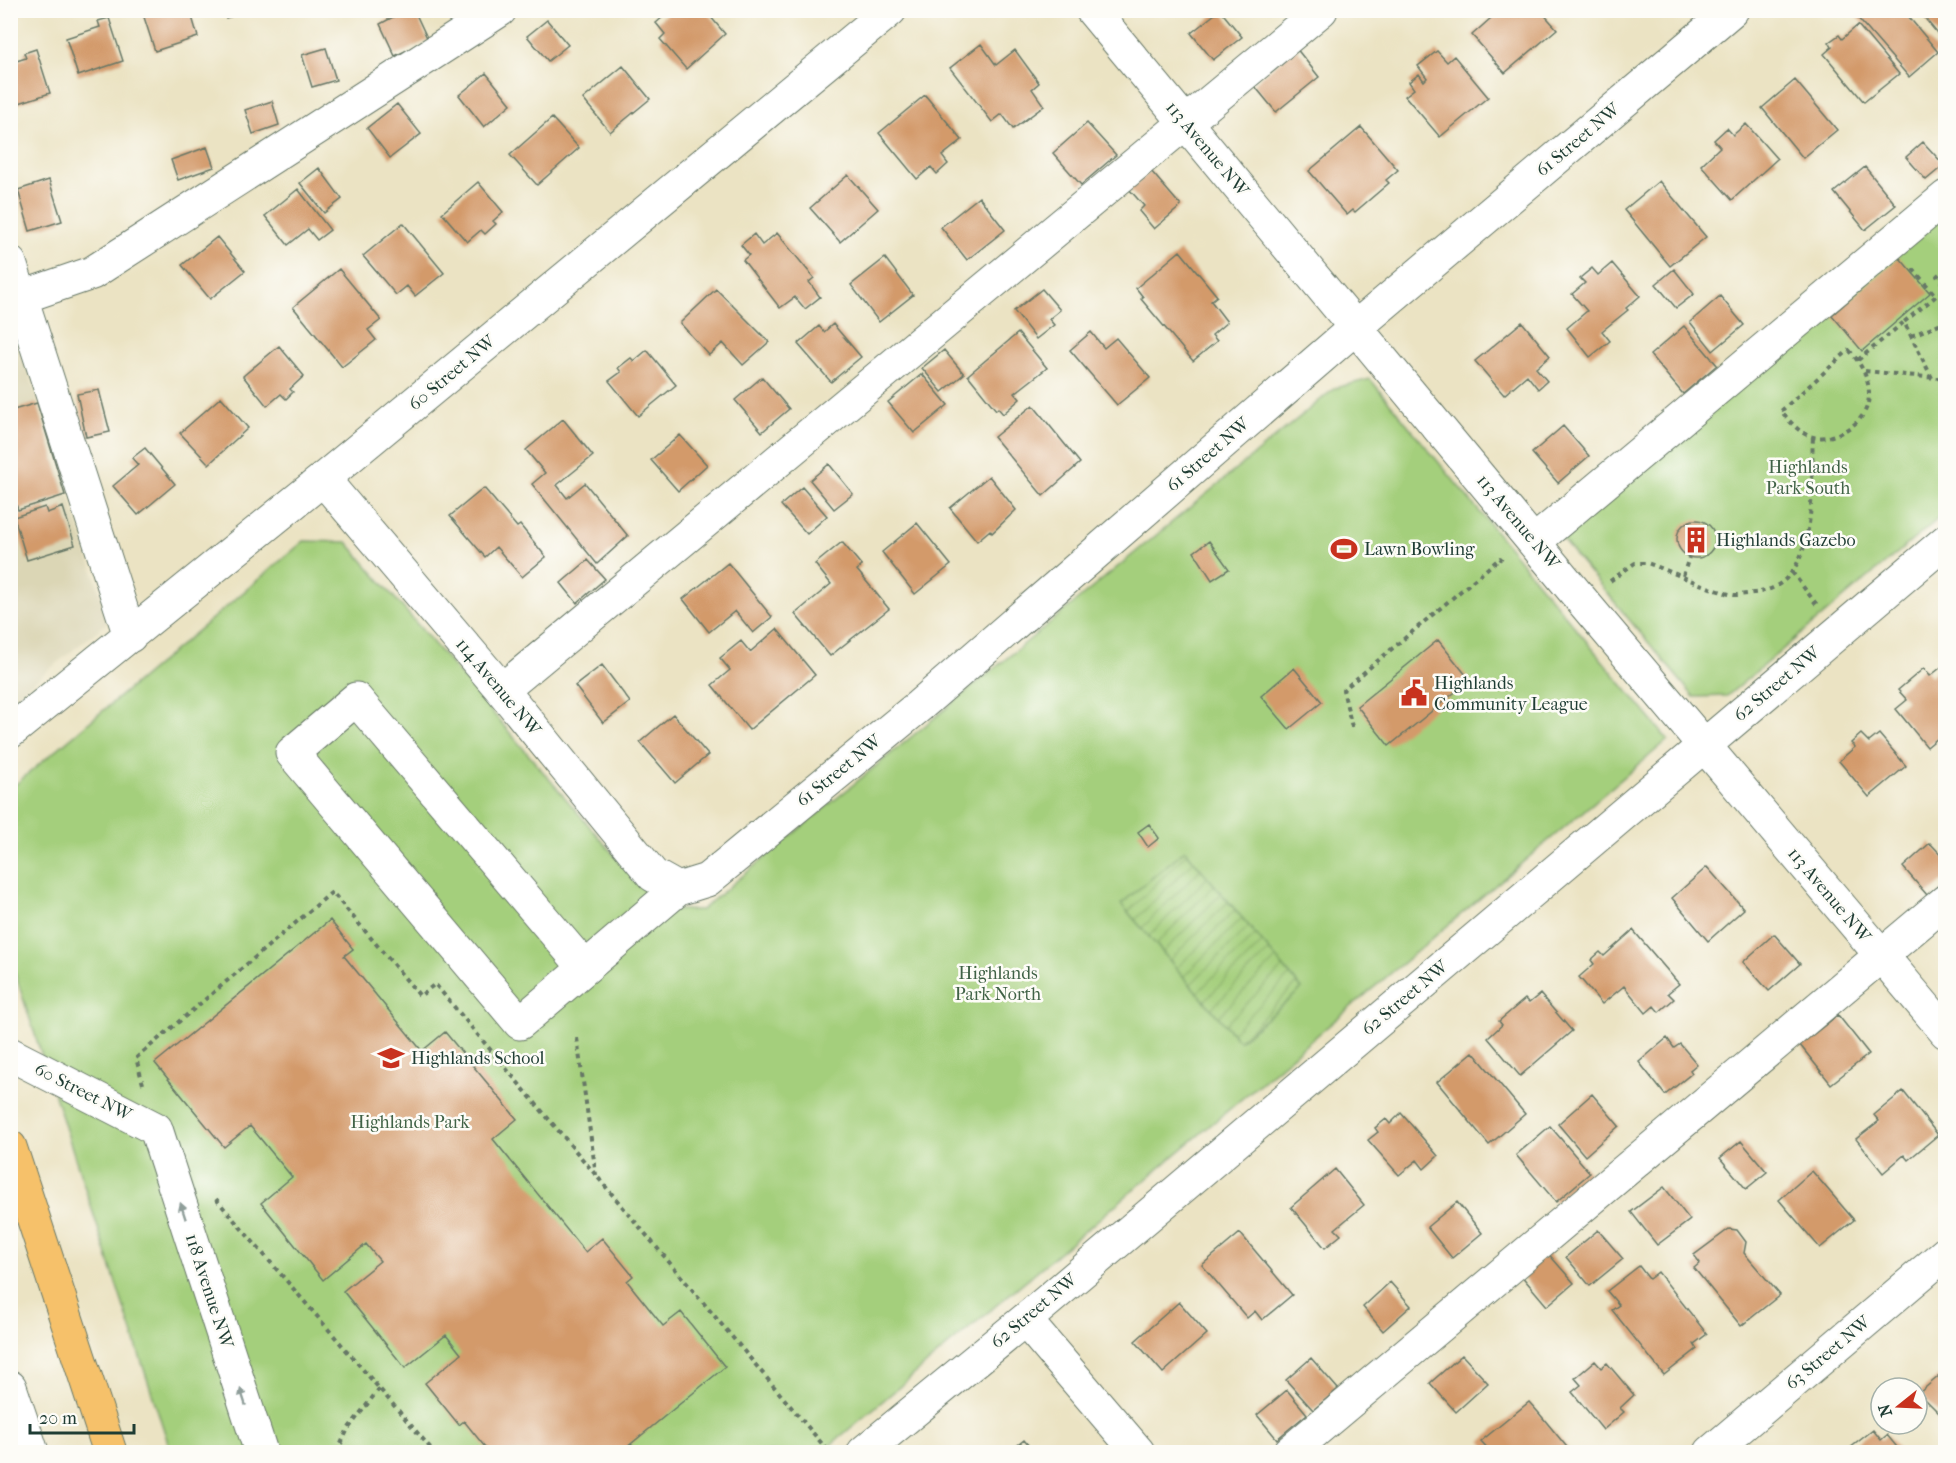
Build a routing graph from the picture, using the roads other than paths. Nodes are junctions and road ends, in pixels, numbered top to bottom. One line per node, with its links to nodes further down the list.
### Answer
1 (500, 10): 9 (street)
2 (890, 10): 11 (street, 60 Street NW)
3 (1092, 10): 6 (street, 113 Avenue NW)
4 (1321, 10): 6 (street)
5 (1732, 10): 10 (street, 61 Street NW)
6 (1186, 123): 10 (street, 113 Avenue NW); 15 (street)
7 (1946, 197): 13 (street)
8 (10, 263): 9 (street)
9 (22, 297): 14 (street)
10 (1356, 328): 13 (street, 113 Avenue NW); 18 (street, 61 Street NW)
11 (323, 479): 14 (street, 60 Street NW); 15 (street, 114 Avenue NW)
12 (1946, 541): 17 (street, 62 Street NW)
13 (1534, 542): 17 (street, 113 Avenue NW)
14 (130, 636): 16 (street, 60 Street NW)
15 (502, 690): 18 (street, 114 Avenue NW)
16 (10, 732)
17 (1704, 745): 20 (street, 113 Avenue NW); 27 (street, 62 Street NW)
18 (678, 889): 21 (street)
19 (1946, 902): 20 (street)
20 (1880, 957): 22 (street, 113 Avenue NW); 34 (street)
21 (585, 968): 21 (street)
22 (1946, 1032)
23 (10, 1054): 24 (street, 60 Street NW)
24 (156, 1129): 31 (street, 118 Avenue NW, one-way to 24)
25 (10, 1147): 30 (main road)
26 (1946, 1253): 35 (street, 63 Street NW)
27 (1025, 1320): 32 (street, 62 Street NW); 33 (street)
28 (10, 1387): 29 (street)
29 (32, 1452)
30 (110, 1452)
31 (261, 1452)
32 (864, 1452)
33 (1138, 1452)
34 (1290, 1452)
35 (1711, 1452)

